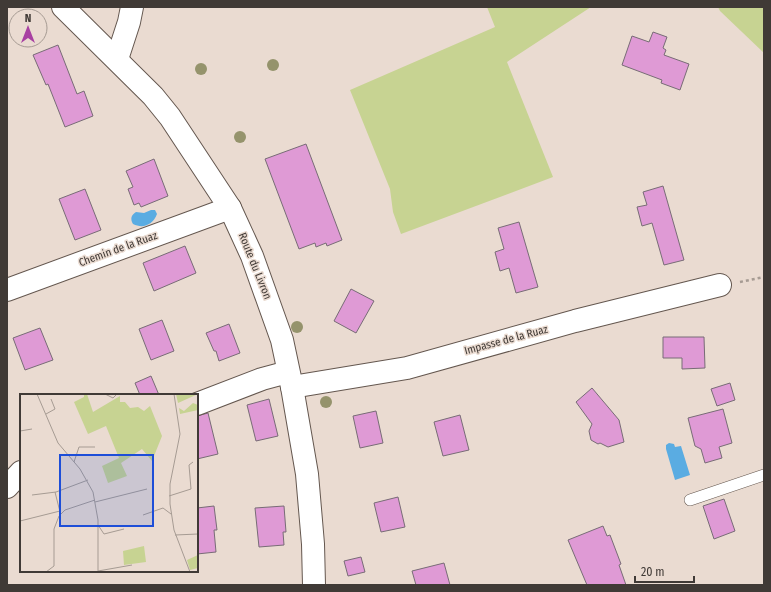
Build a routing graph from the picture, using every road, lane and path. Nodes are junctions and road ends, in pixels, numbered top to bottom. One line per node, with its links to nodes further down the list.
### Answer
1 (62, 7): 3 (street, Route du Livron)
2 (132, 7): 3 (street)
3 (117, 59): 4 (street, Route du Livron)
4 (230, 208): 6 (street, Chemin de la Ruaz); 7 (street, Route du Livron)
5 (720, 285): 7 (street, Impasse de la Ruaz)
6 (7, 290)
7 (290, 379): 8 (street); 13 (street, Route du Livron)
8 (198, 404)
9 (20, 473): 11 (street)
10 (764, 476): 12 (lane)
11 (7, 487)
12 (690, 500)
13 (316, 584)

